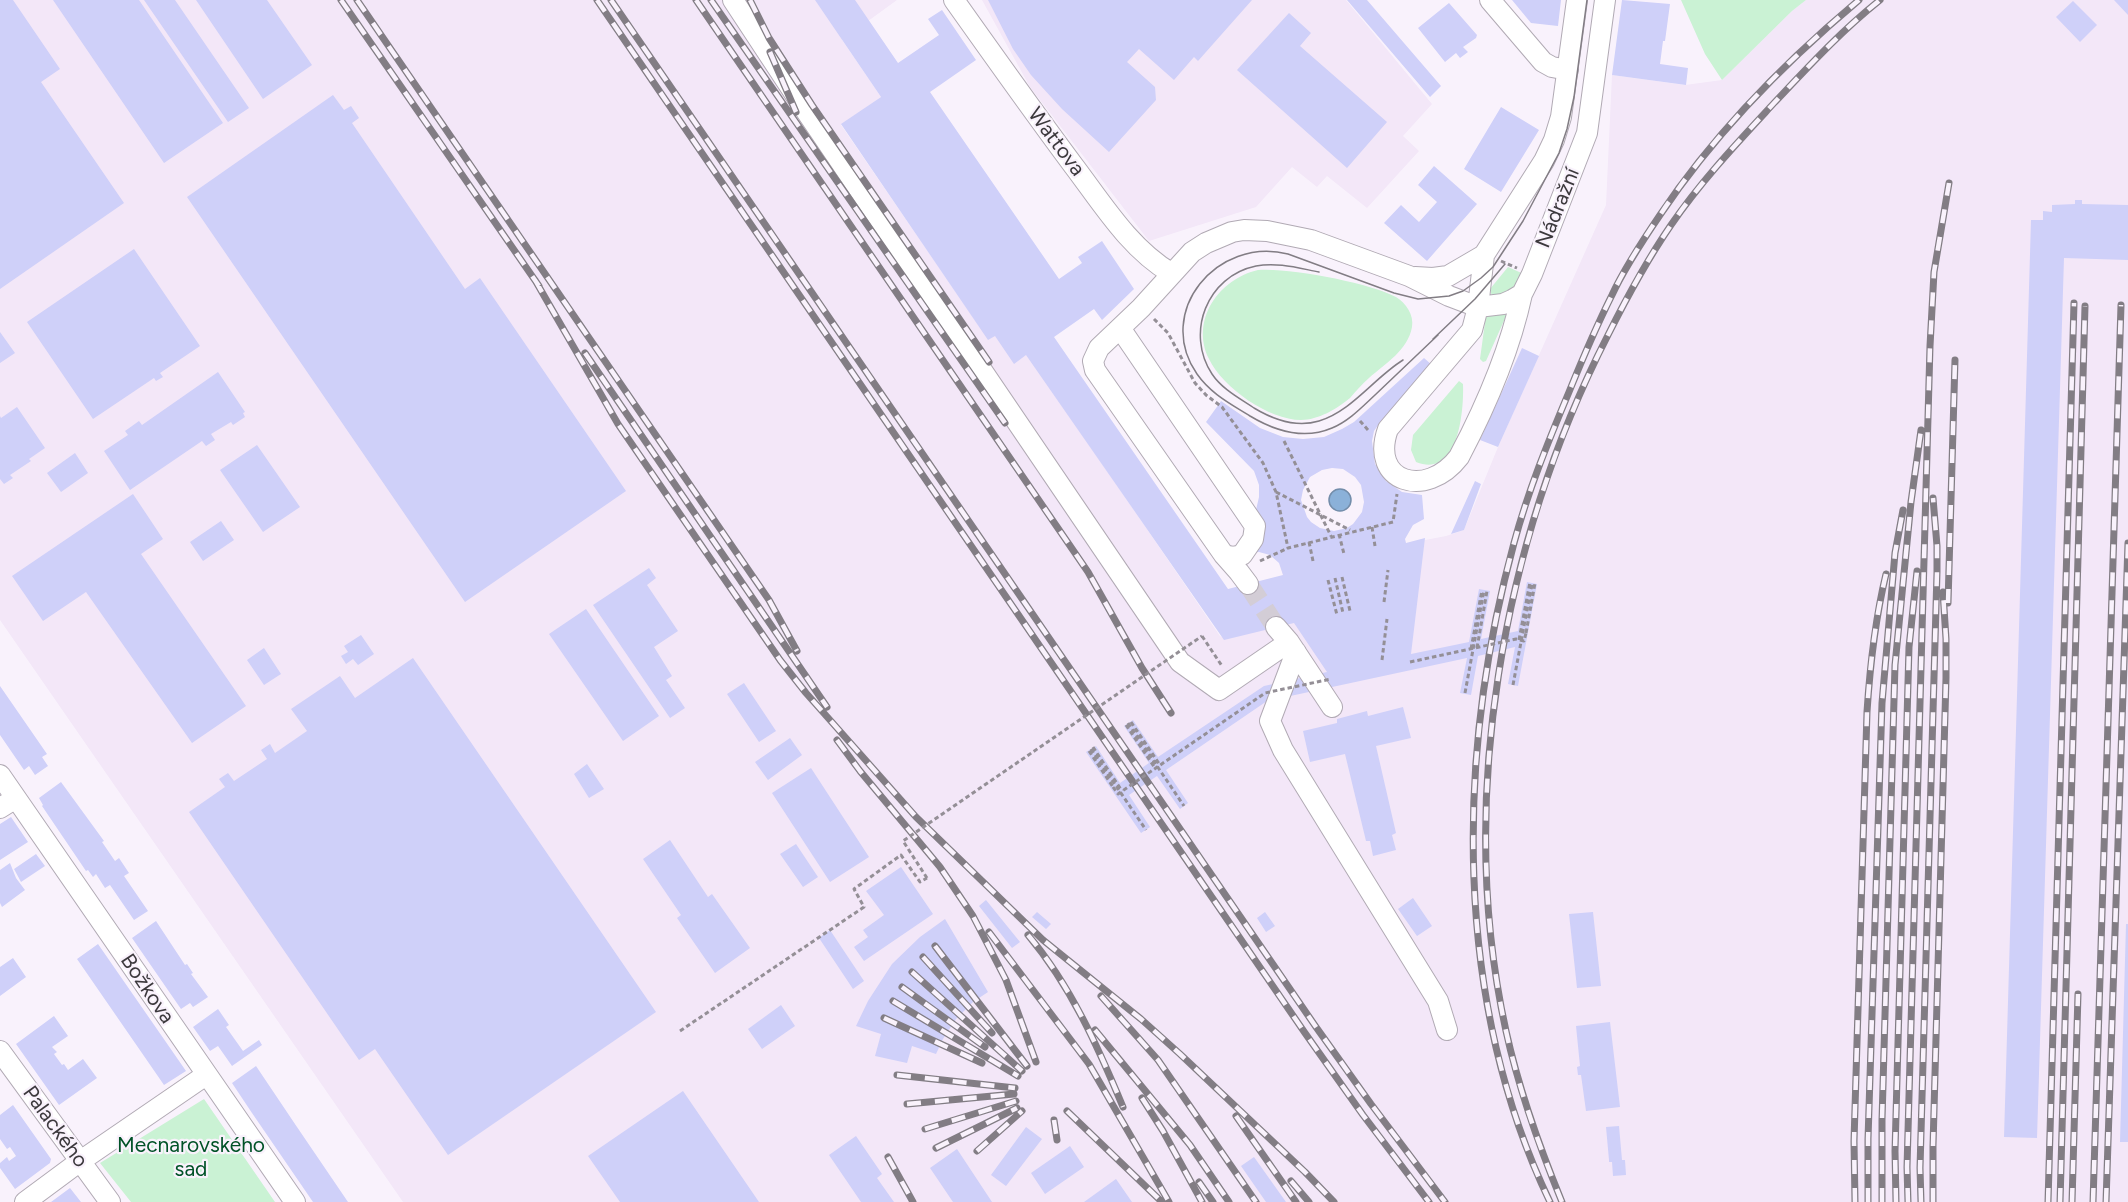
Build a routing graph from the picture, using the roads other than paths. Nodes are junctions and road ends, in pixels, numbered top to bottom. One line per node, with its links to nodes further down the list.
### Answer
1 (733, 0): 15 (street)
2 (954, 0): 8 (street, Wattova)
3 (1490, 0): 6 (street)
4 (1577, 0): 6 (street, Nádražní)
5 (1605, 0): 10 (street, Nádražní)
6 (1568, 70): 7 (street, Nádražní)
7 (1484, 255): 9 (street, Nádražní); 11 (street, Nádražní)
8 (1171, 273): 9 (street, Nádražní); 12 (street, Nádražní)
9 (1409, 276): 11 (street, Nádražní)
10 (1522, 294): 11 (street); 11 (street, Nádražní)
11 (1478, 307)
12 (1120, 328): 13 (street, Nádražní); 13 (street)
13 (1224, 555): 14 (street)
14 (1248, 584)
15 (1287, 640): 16 (street); 19 (street)
16 (1332, 707)
17 (0, 775): 18 (street, Božkova)
18 (8, 803): 21 (street, Božkova)
19 (1447, 1030)
20 (0, 1051): 22 (street, Palackého)
21 (206, 1075): 22 (street); 25 (street, Božkova)
22 (79, 1162): 23 (street); 24 (street, Palackého)
23 (25, 1202)
24 (110, 1202)
25 (295, 1202)

